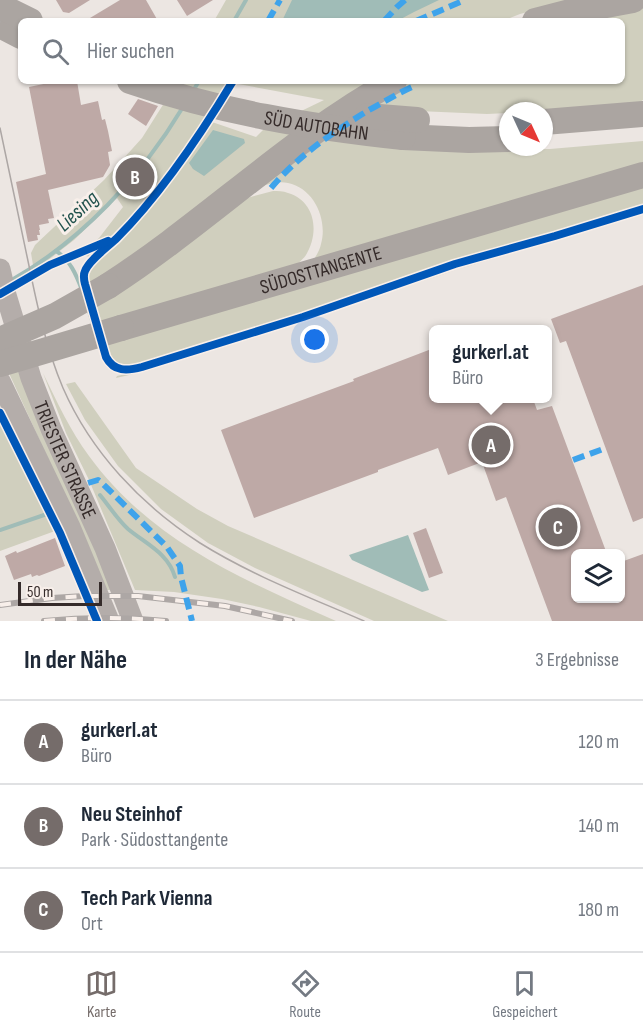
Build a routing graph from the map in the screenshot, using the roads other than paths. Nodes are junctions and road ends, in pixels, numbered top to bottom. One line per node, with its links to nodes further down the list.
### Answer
1 (633, 0): 4 (highway)
2 (0, 6): 3 (highway, bridge)
3 (24, 18)
4 (546, 18)
5 (0, 26): 6 (highway)
6 (18, 35)
7 (140, 84): 13 (highway, SÜD AUTOBAHN, bridge)
8 (201, 84): 13 (highway, SÜD AUTOBAHN, bridge)
9 (389, 84): 19 (highway, bridge)
10 (643, 114): 11 (highway)
11 (553, 121)
12 (499, 123): 13 (highway, SÜD AUTOBAHN)
13 (410, 128): 16 (highway, SÜD AUTOBAHN)
14 (643, 131): 15 (highway)
15 (553, 138)
16 (499, 139)
17 (643, 175): 20 (highway, SÜDOSTTANGENTE, bridge)
18 (3, 280): 23 (main road, TRIESTER STRASSE)
19 (0, 340)
20 (0, 364)
21 (0, 381): 22 (main road, TRIESTER STRASSE)
22 (108, 621)
23 (133, 621)

